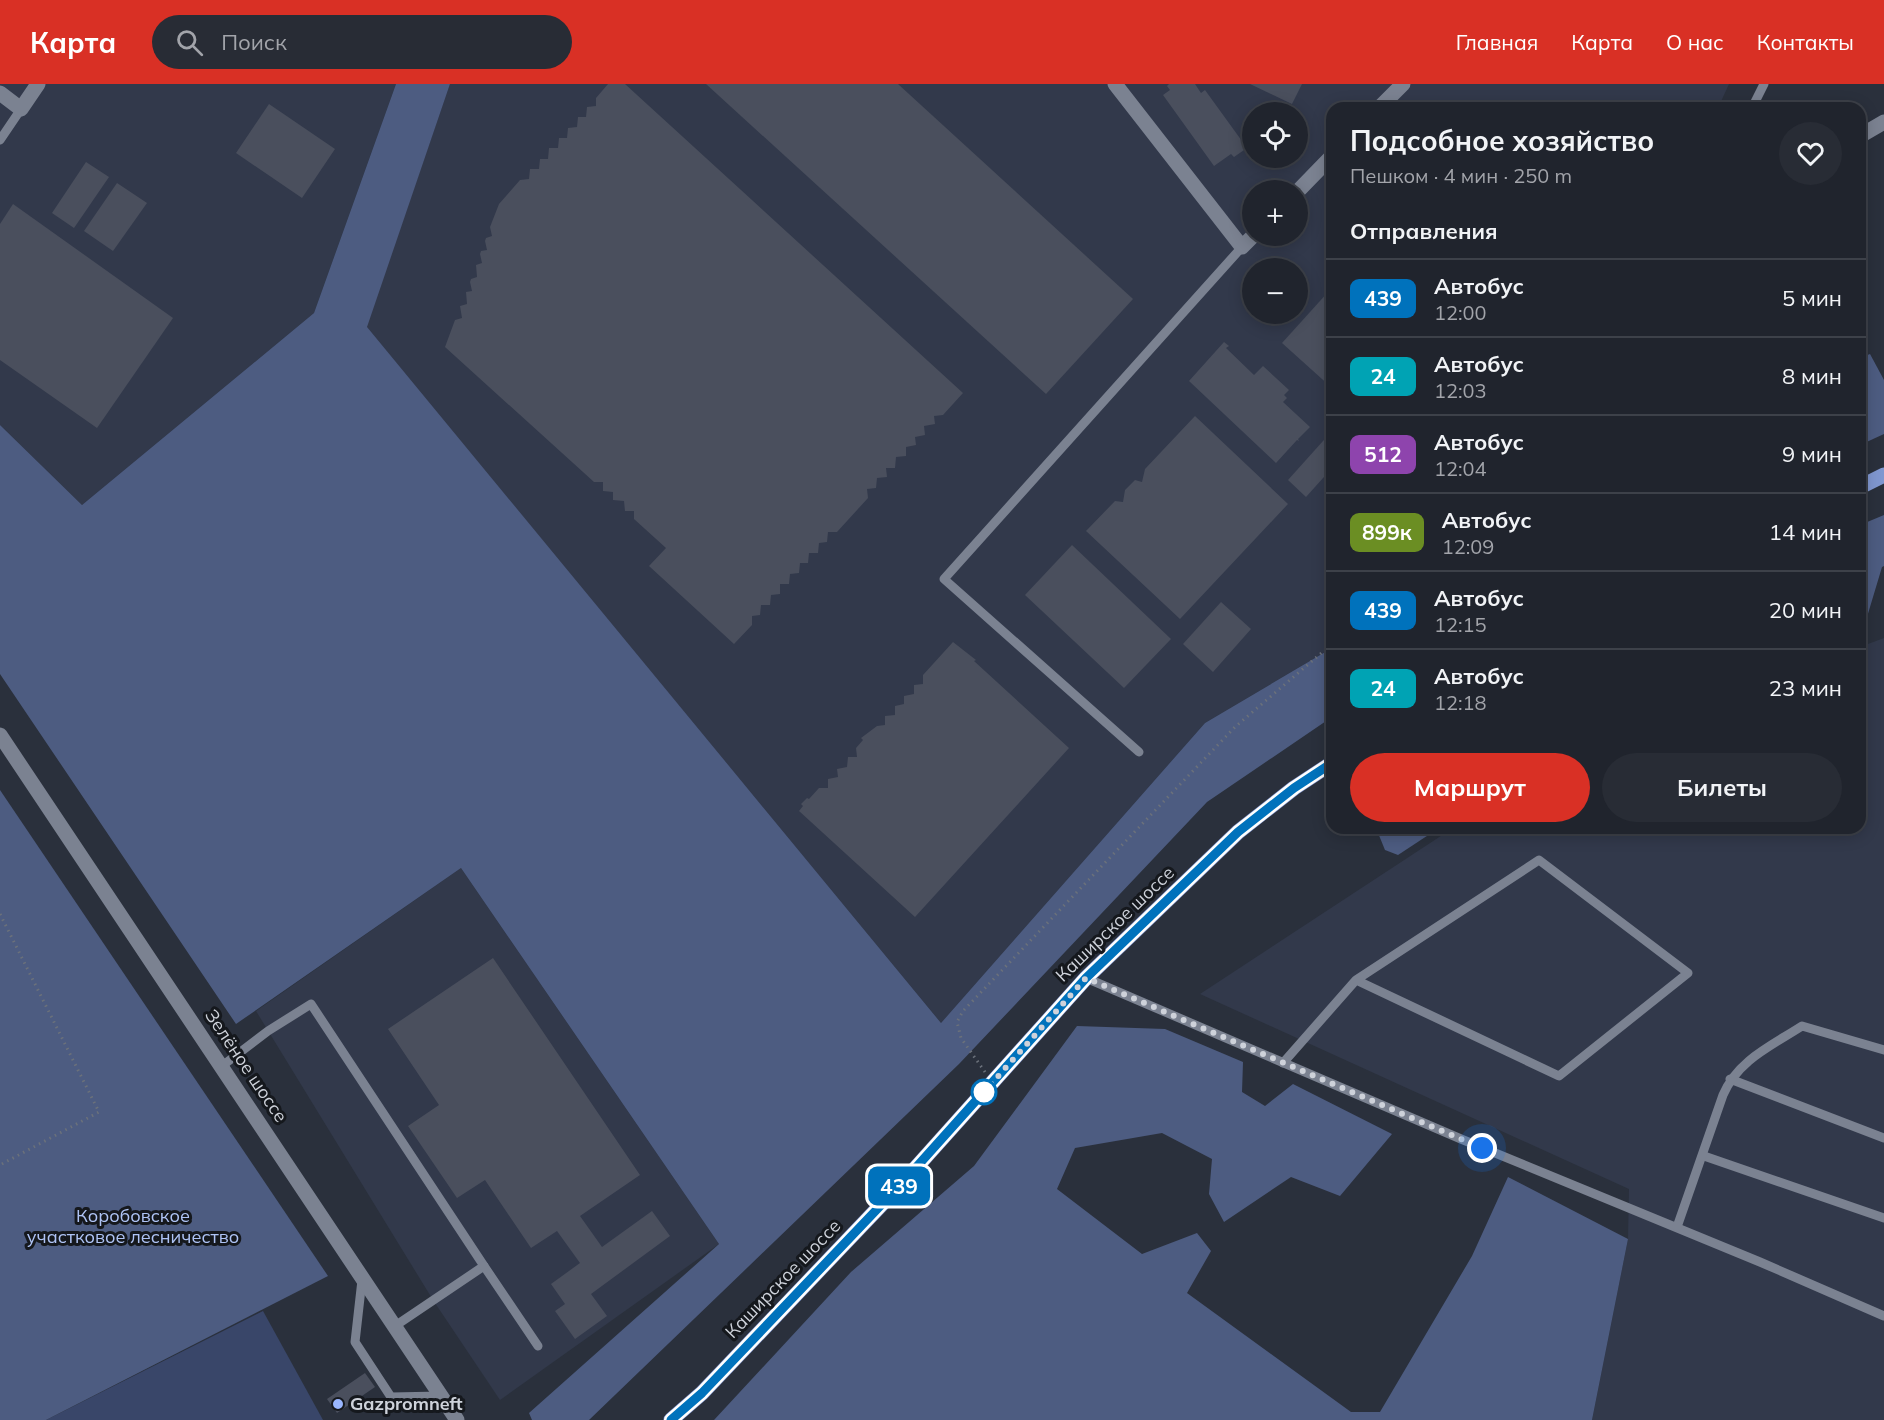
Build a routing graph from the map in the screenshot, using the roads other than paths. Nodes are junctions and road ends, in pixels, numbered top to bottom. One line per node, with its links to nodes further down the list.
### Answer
1 (38, 84): 8 (main road)
2 (1115, 84): 14 (main road)
3 (1403, 84): 6 (main road)
4 (1764, 84): 7 (lane)
5 (0, 93): 8 (main road)
6 (1385, 102)
7 (1755, 102)
8 (21, 109): 11 (lane)
9 (1884, 122): 10 (main road)
10 (1866, 132)
11 (0, 140)
12 (1326, 162): 13 (main road)
13 (1308, 181)
14 (1242, 247): 18 (lane)
15 (1884, 475): 16 (main road)
16 (1866, 484)
17 (0, 735): 24 (main road, Зелёное шоссе)
18 (1139, 752)
19 (1326, 767): 20 (main road, Каширское шоссе)
20 (1086, 978): 23 (lane); 37 (main road, Каширское шоссе)
21 (1356, 980): 21 (lane); 23 (lane)
22 (1884, 1050): 25 (lane)
23 (1283, 1063): 29 (lane)
24 (222, 1066): 30 (lane); 31 (main road, Зелёное шоссе)
25 (1730, 1079): 26 (lane); 27 (lane)
26 (1884, 1138)
27 (1704, 1156): 28 (lane); 29 (lane)
28 (1884, 1218)
29 (1677, 1227): 32 (lane)
30 (484, 1266): 33 (lane); 34 (lane)
31 (363, 1277): 33 (main road, Зелёное шоссе); 35 (lane)
32 (1884, 1316)
33 (395, 1326): 35 (main road, Зелёное шоссе)
34 (537, 1346)
35 (441, 1396): 36 (main road, Зелёное шоссе)
36 (457, 1420)
37 (671, 1420)

